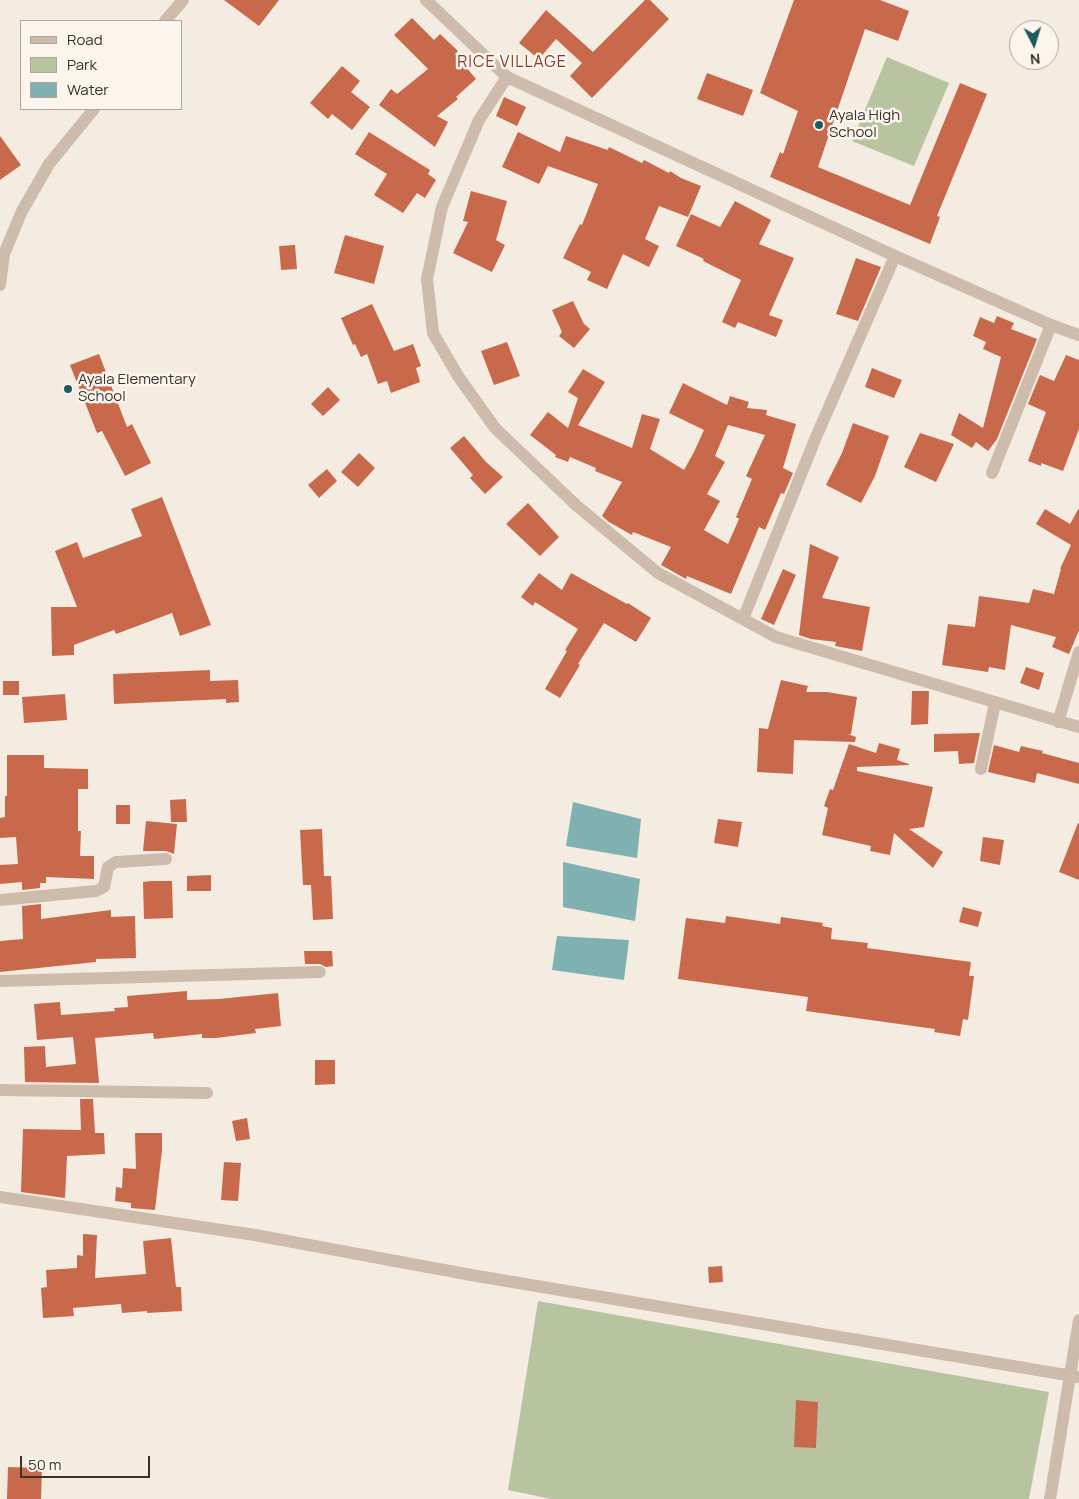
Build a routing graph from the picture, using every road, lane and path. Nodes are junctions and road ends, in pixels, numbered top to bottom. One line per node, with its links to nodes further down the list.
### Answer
1 (183, 0): 3 (street)
2 (426, 0): 4 (street)
3 (166, 20)
4 (507, 77): 6 (street); 11 (street)
5 (93, 110): 7 (street)
6 (896, 256): 8 (street); 11 (street)
7 (0, 286)
8 (1051, 325): 9 (street); 10 (street)
9 (1079, 335)
10 (992, 473)
11 (743, 619): 13 (street)
12 (1079, 652): 14 (street)
13 (995, 703): 14 (street); 16 (street)
14 (1058, 722): 15 (street)
15 (1079, 727)
16 (981, 769)
17 (166, 859): 18 (street)
18 (0, 900)
19 (320, 972): 20 (street)
20 (0, 982)
21 (0, 1090): 22 (street)
22 (207, 1093)
23 (0, 1197): 25 (street)
24 (1079, 1320): 25 (street)
25 (1074, 1377): 26 (street)
26 (1050, 1499)

